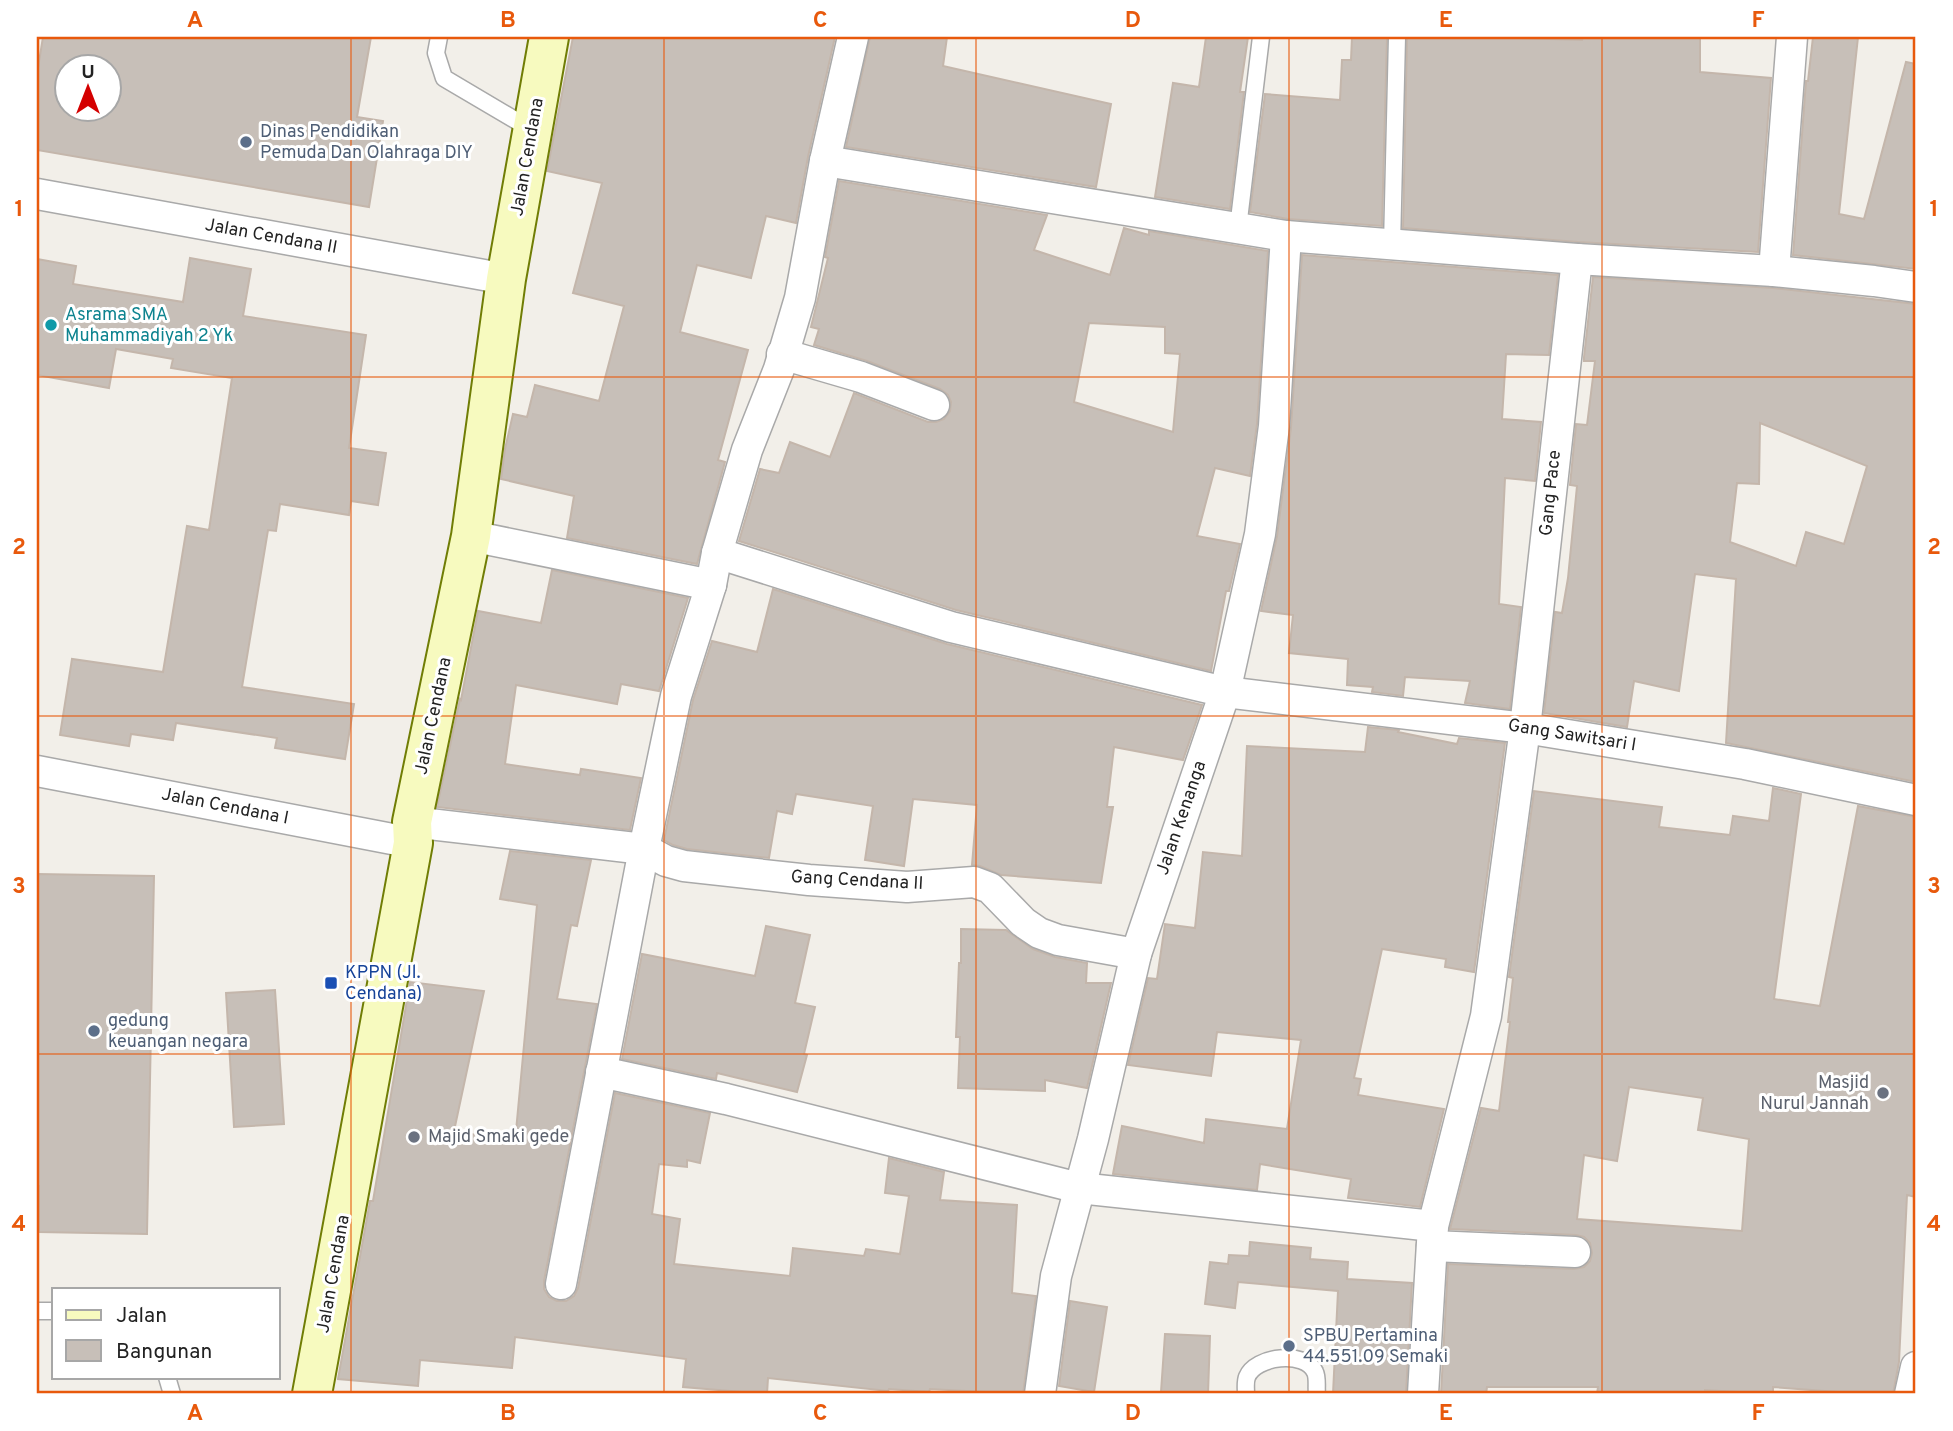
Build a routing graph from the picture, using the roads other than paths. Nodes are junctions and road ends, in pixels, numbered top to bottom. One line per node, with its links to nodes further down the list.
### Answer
1 (439, 37): 7 (lane)
2 (549, 37): 7 (main road, Jalan Cendana)
3 (853, 37): 8 (street)
4 (1261, 37): 10 (lane)
5 (1397, 37): 12 (lane)
6 (1792, 37): 14 (street)
7 (533, 130): 15 (main road, Jalan Cendana)
8 (825, 160): 10 (street); 17 (street)
9 (37, 194): 15 (street, Jalan Cendana II)
10 (1238, 228): 11 (street)
11 (1286, 236): 12 (street); 22 (street, Jalan Kenanga)
12 (1392, 245): 13 (street)
13 (1577, 258): 14 (street); 23 (street, Gang Pace)
14 (1774, 271): 16 (street)
15 (506, 279): 19 (main road, Jalan Cendana)
16 (1916, 287)
17 (782, 354): 18 (street); 20 (street)
18 (934, 405)
19 (471, 536): 21 (street); 26 (main road, Jalan Cendana)
20 (718, 553): 21 (street); 22 (street, Gang Sawitsari I)
21 (711, 586): 27 (street)
22 (1224, 692): 23 (street, Gang Sawitsari I); 28 (street, Jalan Kenanga)
23 (1525, 728): 25 (street, Gang Sawitsari I); 31 (street, Gang Pace)
24 (37, 771): 26 (street, Jalan Cendana I)
25 (1916, 800)
26 (412, 832): 27 (street, Jalan Cendana I); 35 (main road, Jalan Cendana)
27 (644, 849): 28 (street, Gang Cendana II); 29 (street)
28 (1136, 954): 30 (street, Jalan Kenanga)
29 (601, 1072): 30 (street); 33 (street)
30 (1079, 1188): 31 (street); 36 (street, Jalan Kenanga)
31 (1433, 1236): 32 (street); 39 (street, Gang Pace)
32 (1575, 1252)
33 (561, 1284)
34 (1916, 1367): 40 (street)
35 (312, 1394)
36 (1040, 1394)
37 (1245, 1394): 38 (lane)
38 (1317, 1394)
39 (1423, 1394)
40 (1910, 1394)

